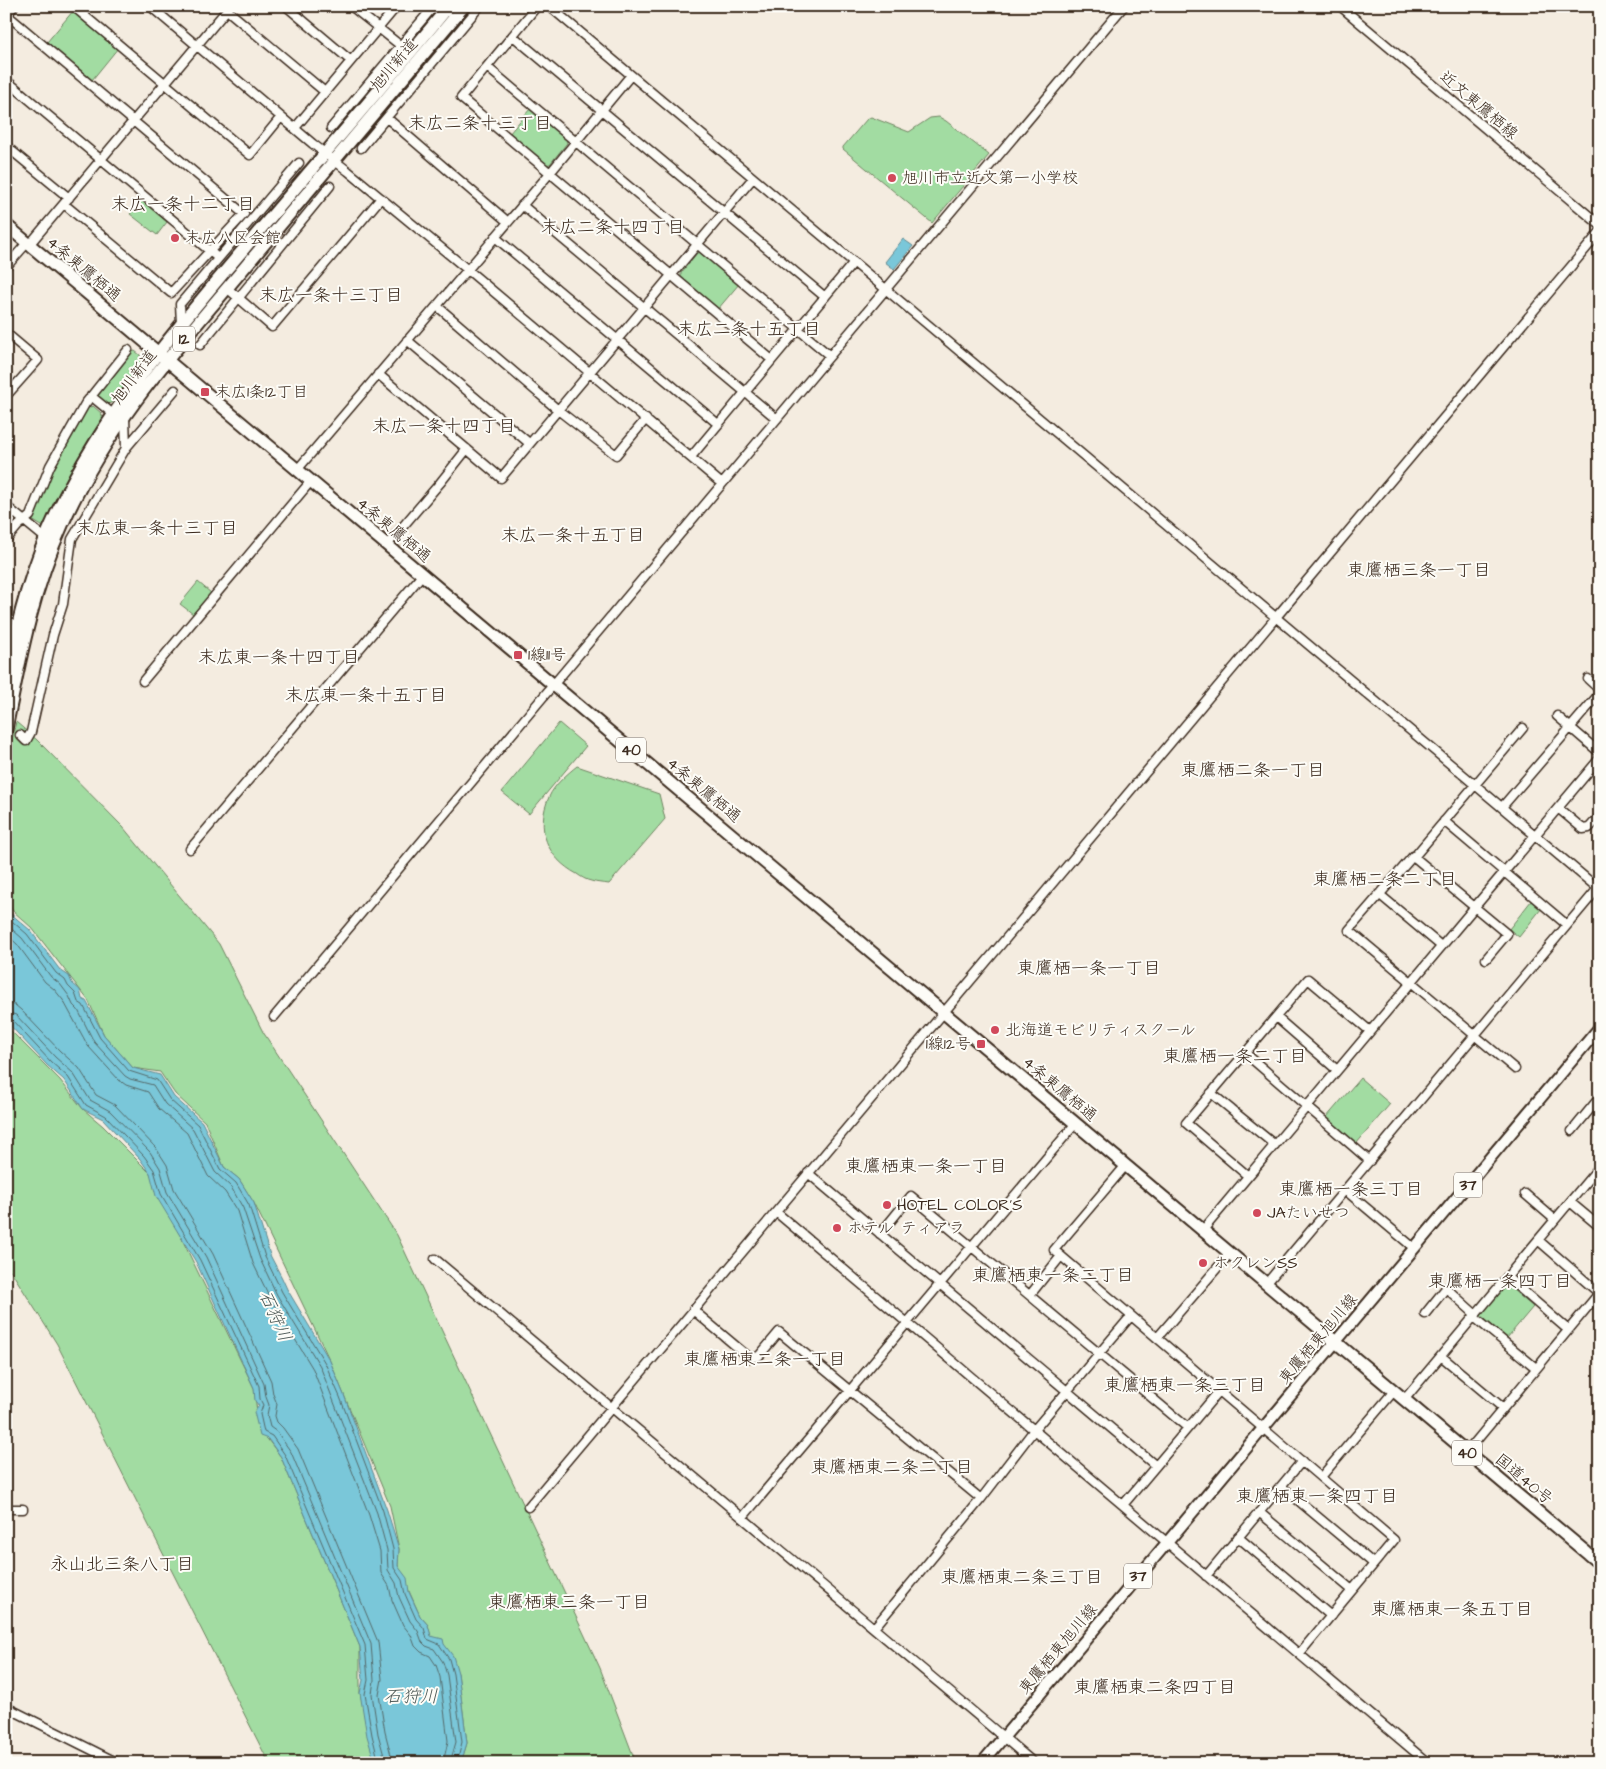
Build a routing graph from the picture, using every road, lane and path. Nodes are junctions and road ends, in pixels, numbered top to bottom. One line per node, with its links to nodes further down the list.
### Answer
1 (14, 6): 16 (street)
2 (73, 6): 25 (street)
3 (150, 6): 19 (street)
4 (286, 6): 21 (street)
5 (351, 6): 17 (street)
6 (397, 6): 17 (street)
7 (434, 6): 20 (street)
8 (449, 6): 30 (highway, 旭川新道 / 12)
9 (464, 6): 28 (highway, 旭川新道 / 12)
10 (480, 6): 31 (street)
11 (537, 6): 18 (street)
12 (549, 6): 23 (street)
13 (1124, 6): 65 (street)
14 (1340, 6): 53 (street, 近文東鷹栖線)
15 (228, 8): 19 (street); 26 (street)
16 (7, 15): 32 (street)
17 (378, 29): 20 (street); 21 (street)
18 (513, 36): 22 (street); 27 (street)
19 (197, 46): 25 (street); 29 (street)
20 (400, 46): 30 (street)
21 (351, 61): 26 (street)
22 (487, 67): 35 (street); 42 (street)
23 (631, 75): 27 (street); 43 (street)
24 (6, 80): 39 (street)
25 (165, 84): 29 (street); 32 (street)
26 (325, 92): 33 (street)
27 (602, 110): 35 (street); 50 (street)
28 (374, 114): 31 (street); 40 (highway, 旭川新道 / 12)
29 (282, 117): 33 (street)
30 (347, 118): 34 (street); 38 (highway, 旭川新道 / 12)
31 (385, 120): 37 (street); 51 (street)
32 (133, 121): 39 (street); 58 (street)
33 (295, 128): 38 (street)
34 (331, 128)
35 (576, 142): 42 (street); 57 (street)
36 (6, 146): 48 (street)
37 (361, 148)
38 (325, 152): 40 (street); 70 (highway, 旭川新道 / 12)
39 (101, 160): 48 (street); 58 (street)
40 (335, 160): 45 (highway, 旭川新道 / 12); 46 (street)
41 (299, 163): 59 (street)
42 (550, 173): 49 (street); 63 (street)
43 (753, 178): 50 (street); 60 (street)
44 (330, 186): 47 (street)
45 (308, 192): 47 (street); 64 (highway, 旭川新道 / 12)
46 (382, 198): 62 (street); 66 (street)
47 (318, 200): 66 (street)
48 (67, 201): 56 (street); 58 (street)
49 (522, 205): 51 (street); 69 (street)
50 (725, 213): 57 (street); 67 (street)
51 (508, 222): 55 (street)
52 (6, 225): 56 (highway, 4条東鷹栖通 / 40)
53 (1600, 225)
54 (1600, 232): 107 (street)
55 (495, 237): 62 (street); 73 (street)
56 (28, 244): 61 (street); 77 (highway, 4条東鷹栖通 / 40)
57 (698, 244): 63 (street); 71 (street)
58 (210, 250): 59 (street)
59 (218, 258): 70 (street)
60 (854, 262): 65 (street); 67 (street)
61 (6, 267)
62 (468, 270): 68 (street); 81 (street)
63 (672, 276): 69 (street); 80 (street)
64 (227, 288): 66 (street); 79 (highway, 旭川新道 / 12)
65 (886, 290): 78 (street); 107 (street)
66 (238, 297): 75 (street)
67 (825, 297): 71 (street)
68 (437, 306): 74 (street); 87 (street)
69 (645, 308): 73 (street); 84 (street)
70 (181, 322): 77 (highway, 旭川新道 / 12)
71 (799, 329): 78 (street); 80 (street)
72 (6, 333): 85 (street)
73 (618, 339): 81 (street); 92 (street)
74 (407, 340): 82 (street); 93 (street)
75 (200, 345)
76 (128, 350): 86 (street)
77 (158, 353): 79 (highway, 4条東鷹栖通 / 40); 88 (highway, 旭川新道 / 12)
78 (830, 356): 90 (street)
79 (167, 360): 89 (highway, 旭川新道 / 12); 97 (highway, 4条東鷹栖通 / 40)
80 (772, 360): 84 (street)
81 (590, 373): 87 (street); 91 (street)
82 (378, 374): 95 (street); 97 (street)
83 (174, 390): 94 (street)
84 (745, 392): 90 (street); 92 (street)
85 (7, 393)
86 (91, 396): 88 (street); 101 (street)
87 (558, 410): 91 (street); 93 (street)
88 (113, 414): 103 (highway, 旭川新道 / 12)
89 (125, 415): 94 (street); 103 (highway, 旭川新道 / 12)
90 (777, 419): 99 (street)
91 (646, 420): 96 (street)
92 (718, 424): 96 (street)
93 (529, 443): 95 (street)
94 (126, 448): 105 (street)
95 (467, 449): 104 (street)
96 (691, 457): 99 (street)
97 (297, 470): 98 (highway, 4条東鷹栖通 / 40)
98 (311, 481): 104 (highway, 4条東鷹栖通 / 40); 110 (street)
99 (722, 484): 111 (street)
100 (6, 506): 101 (street)
101 (24, 521): 102 (street); 103 (street)
102 (6, 540)
103 (50, 541): 105 (street); 108 (highway, 旭川新道 / 12); 116 (highway, 旭川新道 / 12)
104 (386, 545): 106 (highway, 4条東鷹栖通 / 40)
105 (70, 548): 117 (street)
106 (422, 575): 111 (highway, 4条東鷹栖通 / 40); 126 (street)
107 (1276, 617): 120 (street); 136 (street)
108 (6, 675)
109 (1588, 679): 112 (street)
110 (143, 681)
111 (553, 685): 136 (highway, 4条東鷹栖通 / 40); 137 (street)
112 (1600, 691): 115 (street)
113 (1557, 716): 115 (street)
114 (1523, 728): 120 (street)
115 (1570, 728): 118 (street); 121 (street)
116 (6, 729)
117 (20, 735)
118 (1600, 753)
119 (1600, 758): 122 (street)
120 (1475, 784): 121 (street); 124 (street)
121 (1502, 807): 125 (street)
122 (1558, 808): 123 (street); 125 (street)
123 (1600, 816)
124 (1444, 821): 127 (street); 128 (street)
125 (1535, 835): 128 (street); 129 (street)
126 (190, 849)
127 (1414, 857): 130 (street); 131 (street)
128 (1504, 872): 131 (street); 132 (street)
129 (1599, 888): 132 (street)
130 (1379, 894): 133 (street); 135 (street)
131 (1474, 907): 133 (street); 134 (street)
132 (1567, 926): 141 (street)
133 (1441, 946): 135 (street)
134 (1486, 959)
135 (1412, 982): 140 (street); 141 (street)
136 (944, 1012): 148 (highway, 4条東鷹栖通 / 40); 154 (street)
137 (274, 1017)
138 (1276, 1017): 140 (street); 142 (street); 144 (street)
139 (1600, 1027): 166 (main road, 東鷹栖東旭川線 / 37)
140 (1370, 1031): 144 (street)
141 (1475, 1036): 143 (street); 151 (street)
142 (1245, 1053): 145 (street); 147 (street)
143 (1515, 1069)
144 (1337, 1070): 147 (street)
145 (1211, 1093): 150 (street); 155 (street)
146 (1600, 1098): 149 (street)
147 (1306, 1107): 150 (street); 151 (street)
148 (1076, 1123): 152 (highway, 4条東鷹栖通 / 40); 165 (street)
149 (1572, 1131)
150 (1275, 1145): 155 (street)
151 (1370, 1161): 156 (street)
152 (1126, 1165): 162 (highway, 4条東鷹栖通 / 40); 168 (street)
153 (1600, 1166): 158 (street)
154 (808, 1173): 159 (street); 163 (street)
155 (1248, 1176): 162 (street)
156 (1346, 1190): 166 (street); 172 (street)
157 (1525, 1194): 160 (street)
158 (1570, 1202): 160 (street); 161 (street)
159 (776, 1212): 175 (street); 179 (street)
160 (1554, 1220): 164 (street)
161 (1600, 1227)
162 (1203, 1230): 167 (highway, 4条東鷹栖通 / 40)
163 (880, 1234): 165 (street); 171 (street)
164 (1538, 1240): 170 (street); 173 (street)
165 (970, 1246): 171 (street); 174 (street)
166 (1414, 1248): 182 (main road, 東鷹栖東旭川線 / 37)
167 (1230, 1253): 172 (highway, 4条東鷹栖通 / 40); 181 (street)
168 (1061, 1256): 174 (street); 177 (street)
169 (435, 1259): 191 (street)
170 (1508, 1278): 178 (street); 180 (street)
171 (940, 1284): 179 (street); 188 (street)
172 (1266, 1284): 182 (highway, 4条東鷹栖通 / 40)
173 (1599, 1292): 180 (street)
174 (1030, 1295): 183 (street)
175 (693, 1310): 186 (street); 191 (street)
176 (1425, 1314): 178 (street)
177 (1132, 1316): 181 (street); 183 (street)
178 (1475, 1316): 184 (street); 185 (street)
179 (907, 1323): 186 (street); 195 (street)
180 (1567, 1329): 185 (street)
181 (1157, 1338): 187 (street)
182 (1334, 1342): 189 (highway, 国道40号 / 40); 193 (main road, 東鷹栖東旭川線 / 37)
183 (1099, 1354): 188 (street); 194 (street)
184 (1441, 1356): 190 (street); 192 (street)
185 (1536, 1368): 192 (street)
186 (850, 1390): 201 (street); 207 (street)
187 (1220, 1390): 193 (street); 194 (street)
188 (1067, 1391): 195 (street); 198 (street)
189 (1394, 1391): 190 (highway, 国道40号 / 40); 199 (street)
190 (1404, 1400): 196 (highway, 国道40号 / 40)
191 (612, 1407): 203 (street); 207 (street)
192 (1503, 1408): 196 (street)
193 (1263, 1427): 197 (street); 209 (main road, 東鷹栖東旭川線 / 37)
194 (1188, 1428): 198 (street)
195 (1034, 1430): 201 (street); 202 (street)
196 (1467, 1452): 211 (highway, 国道40号 / 40)
197 (1302, 1461): 199 (street); 200 (street)
198 (1156, 1466): 202 (street)
199 (1321, 1477): 210 (street)
200 (1281, 1486): 206 (street); 210 (street)
201 (981, 1498): 215 (street)
202 (1123, 1506): 209 (street)
203 (528, 1507)
204 (6, 1509): 205 (street)
205 (23, 1510)
206 (1260, 1512): 208 (street); 213 (street)
207 (743, 1517): 215 (street)
208 (1238, 1538): 212 (street); 214 (street)
209 (1166, 1542): 212 (street); 218 (main road, 東鷹栖東旭川線 / 37)
210 (1374, 1564): 213 (street)
211 (1600, 1564)
212 (1206, 1576): 216 (street)
213 (1352, 1590): 214 (street)
214 (1330, 1616): 216 (street)
215 (874, 1628): 218 (street)
216 (1299, 1654): 222 (street)
217 (6, 1706): 219 (street)
218 (1004, 1738): 220 (main road, 東鷹栖東旭川線 / 37); 221 (street)
219 (118, 1763)
220 (982, 1763)
221 (1034, 1763)
222 (1428, 1763)

